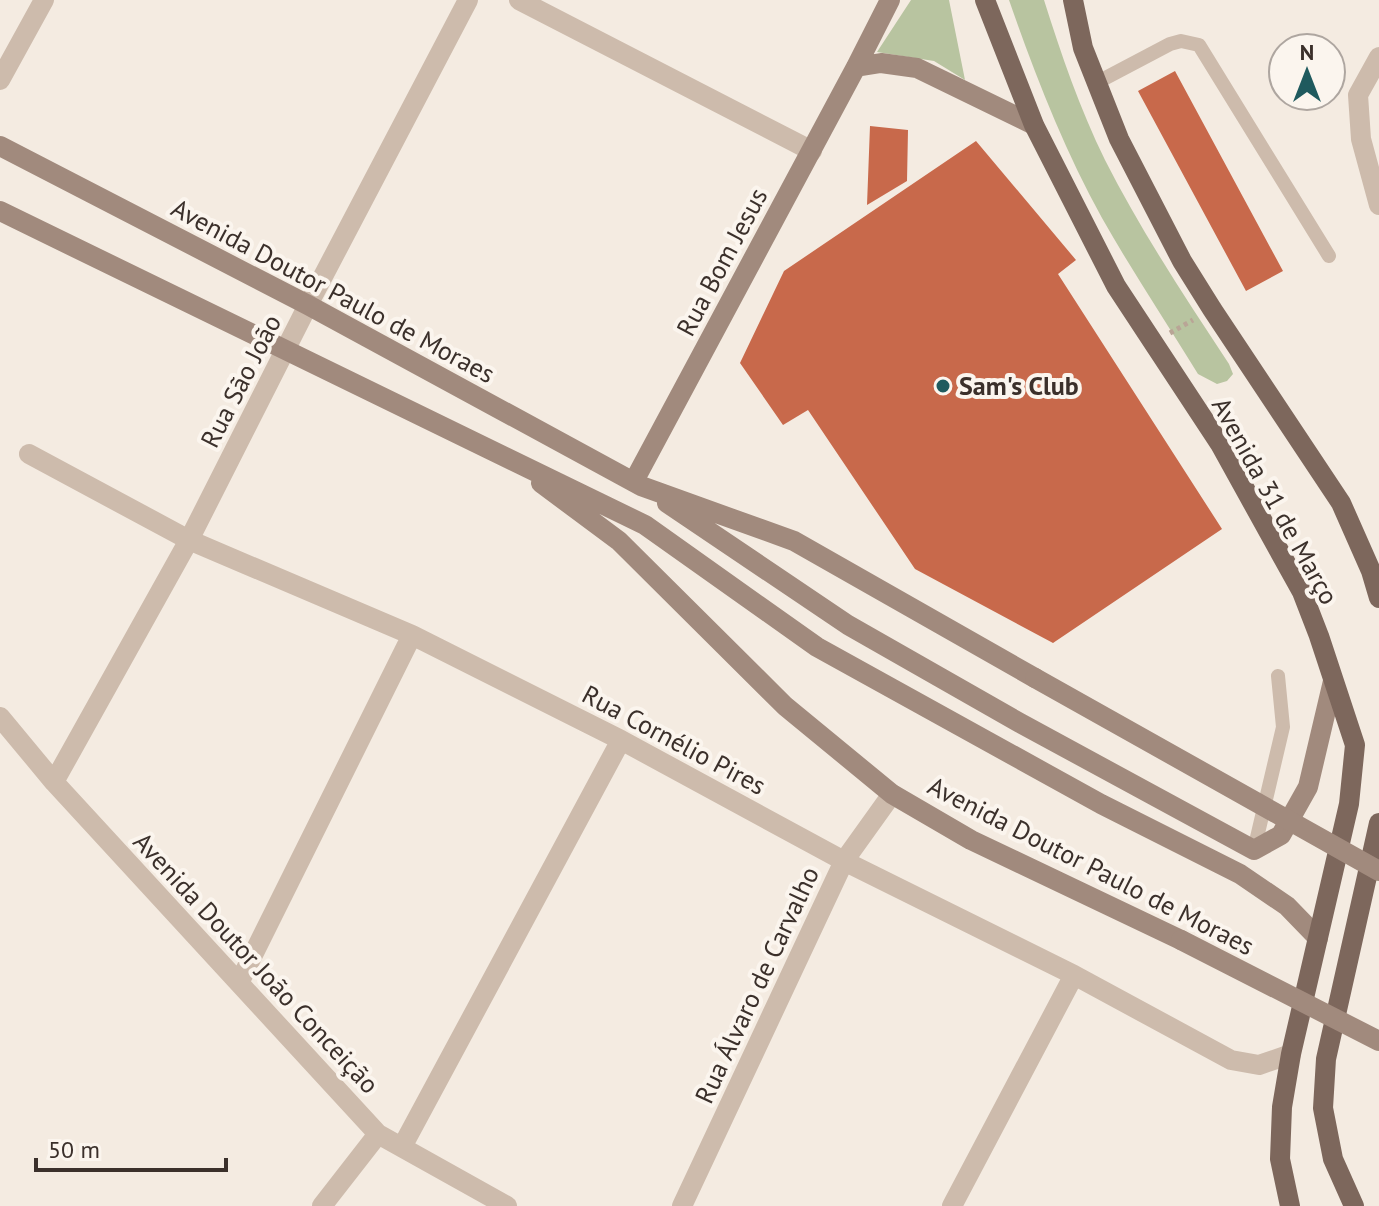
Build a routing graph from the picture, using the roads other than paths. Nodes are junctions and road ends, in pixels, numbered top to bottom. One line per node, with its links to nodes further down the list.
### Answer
1 (44, 0): 9 (street)
2 (468, 0): 17 (street, Rua São João)
3 (519, 0): 13 (street)
4 (890, 0): 8 (main road, Rua Bom Jesus)
5 (985, 0): 11 (main road, Avenida 31 de Março)
6 (1073, 0): 10 (main road, Avenida 31 de Março)
7 (1379, 57): 14 (street)
8 (856, 67): 11 (main road); 13 (main road, Rua Bom Jesus)
9 (0, 80)
10 (1096, 83): 16 (lane); 23 (main road, Avenida 31 de Março)
11 (1034, 125): 26 (main road, Avenida 31 de Março)
12 (0, 146): 17 (main road, Avenida Doutor Paulo de Moraes)
13 (812, 151): 21 (main road, Rua Bom Jesus)
14 (1379, 205)
15 (0, 211): 18 (main road, Avenida Doutor Paulo de Moraes)
16 (1329, 256)
17 (308, 305): 18 (street, Rua São João); 21 (main road, Avenida Doutor Paulo de Moraes)
18 (287, 349): 20 (main road, Avenida Doutor Paulo de Moraes); 22 (street, Rua São João)
19 (29, 454): 22 (street, Rua Cornélio Pires)
20 (509, 459): 30 (main road, Avenida Doutor Paulo de Moraes); 35 (main road, Avenida Doutor Paulo de Moraes)
21 (637, 484): 32 (main road, Avenida Doutor Paulo de Moraes); 34 (main road, Avenida Doutor Paulo de Moraes, bridge)
22 (189, 540): 24 (street, Rua Cornélio Pires); 29 (street, Rua São João)
23 (1379, 598)
24 (412, 635): 28 (street, Rua Cornélio Pires); 37 (street)
25 (1278, 676): 32 (lane)
26 (1333, 681): 32 (main road); 35 (main road, Avenida 31 de Março)
27 (0, 717): 29 (street, Avenida Doutor João Conceição)
28 (621, 740): 33 (street, Rua Cornélio Pires); 41 (street)
29 (54, 782): 37 (street, Avenida Doutor João Conceição)
30 (892, 794): 33 (street, Rua Álvaro de Carvalho); 38 (main road, Avenida Doutor Paulo de Moraes, bridge)
31 (1379, 823): 47 (main road)
32 (1254, 850)
33 (844, 861): 36 (street, Rua Cornélio Pires); 44 (street, Rua Álvaro de Carvalho)
34 (1379, 871)
35 (1318, 938): 39 (main road, Avenida 31 de Março)
36 (1074, 975): 39 (street, Rua Cornélio Pires); 45 (street)
37 (240, 981): 40 (street, Avenida Doutor João Conceição)
38 (1379, 1041)
39 (1291, 1054): 46 (main road, Avenida 31 de Março)
40 (378, 1134): 41 (street, Avenida Doutor João Conceição); 42 (street)
41 (402, 1147): 43 (street, Avenida Doutor João Conceição)
42 (322, 1206)
43 (507, 1206)
44 (682, 1206)
45 (952, 1206)
46 (1290, 1206)
47 (1354, 1206)

